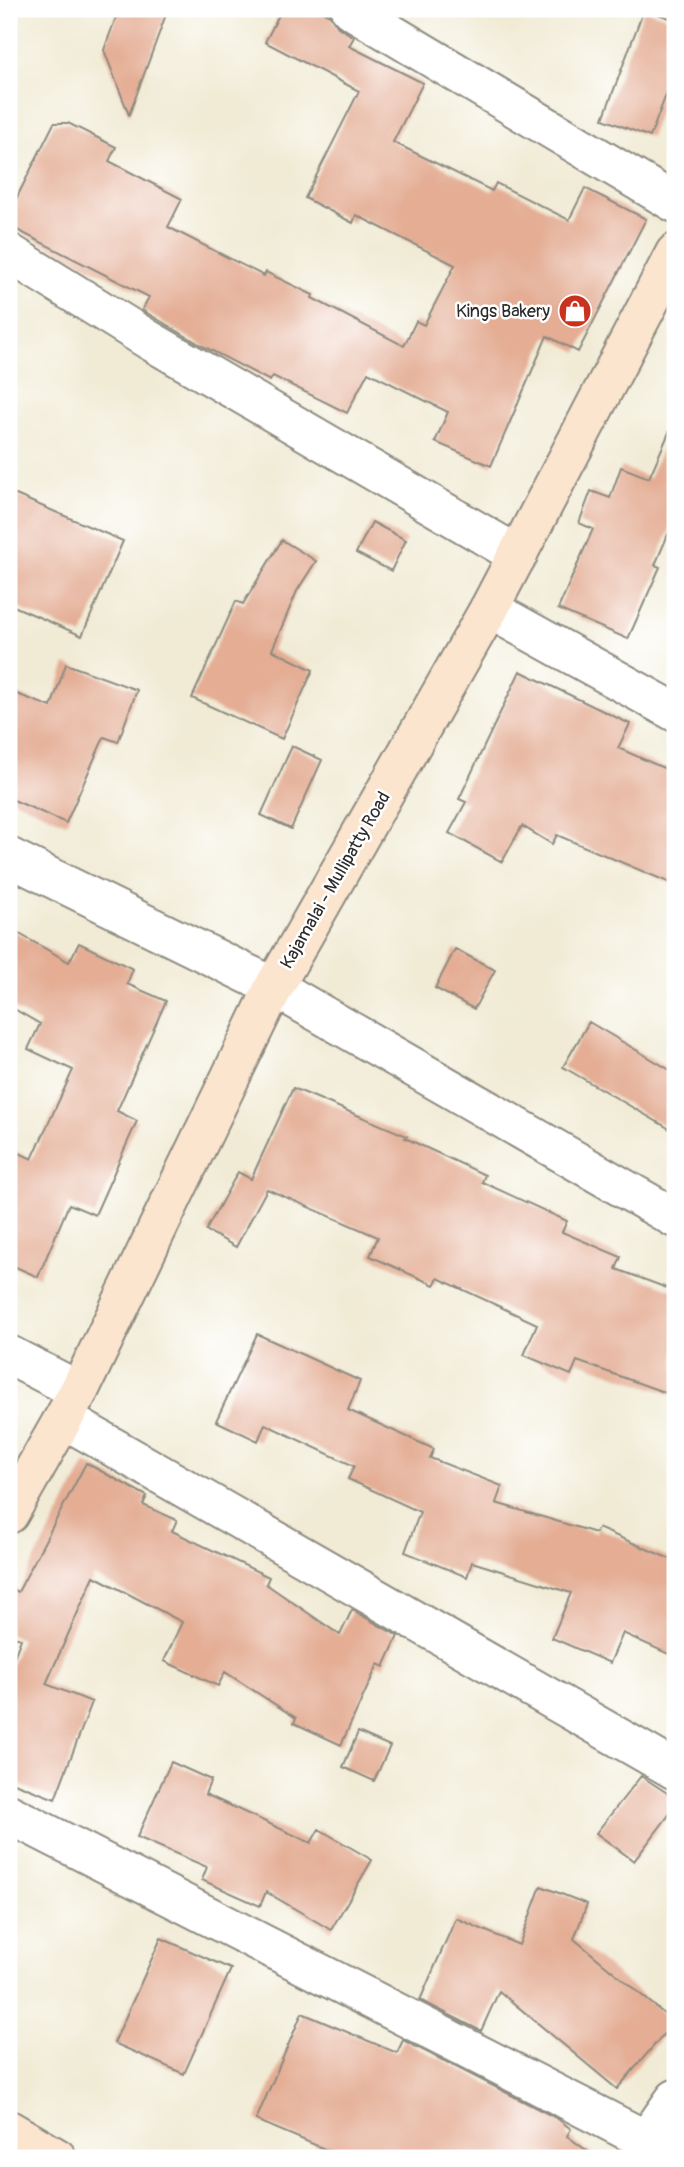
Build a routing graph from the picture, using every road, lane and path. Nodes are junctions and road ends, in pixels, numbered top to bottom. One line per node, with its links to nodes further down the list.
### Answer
1 (350, 9): 2 (street)
2 (675, 203)
3 (9, 253): 5 (street)
4 (675, 253): 5 (main road, Kajamalai - Mullipatty Road)
5 (518, 555): 6 (main road, Kajamalai - Mullipatty Road)
6 (489, 609): 7 (street); 9 (main road, Kajamalai - Mullipatty Road)
7 (675, 712)
8 (9, 857): 9 (street)
9 (274, 987): 10 (street); 12 (main road, Kajamalai - Mullipatty Road)
10 (675, 1218)
11 (9, 1354): 12 (street)
12 (71, 1405): 13 (main road, Kajamalai - Mullipatty Road); 14 (street)
13 (9, 1514)
14 (675, 1770)
15 (9, 1814): 18 (street)
16 (675, 2099): 18 (street)
17 (9, 2130): 19 (main road)
18 (659, 2149)
19 (57, 2158)

